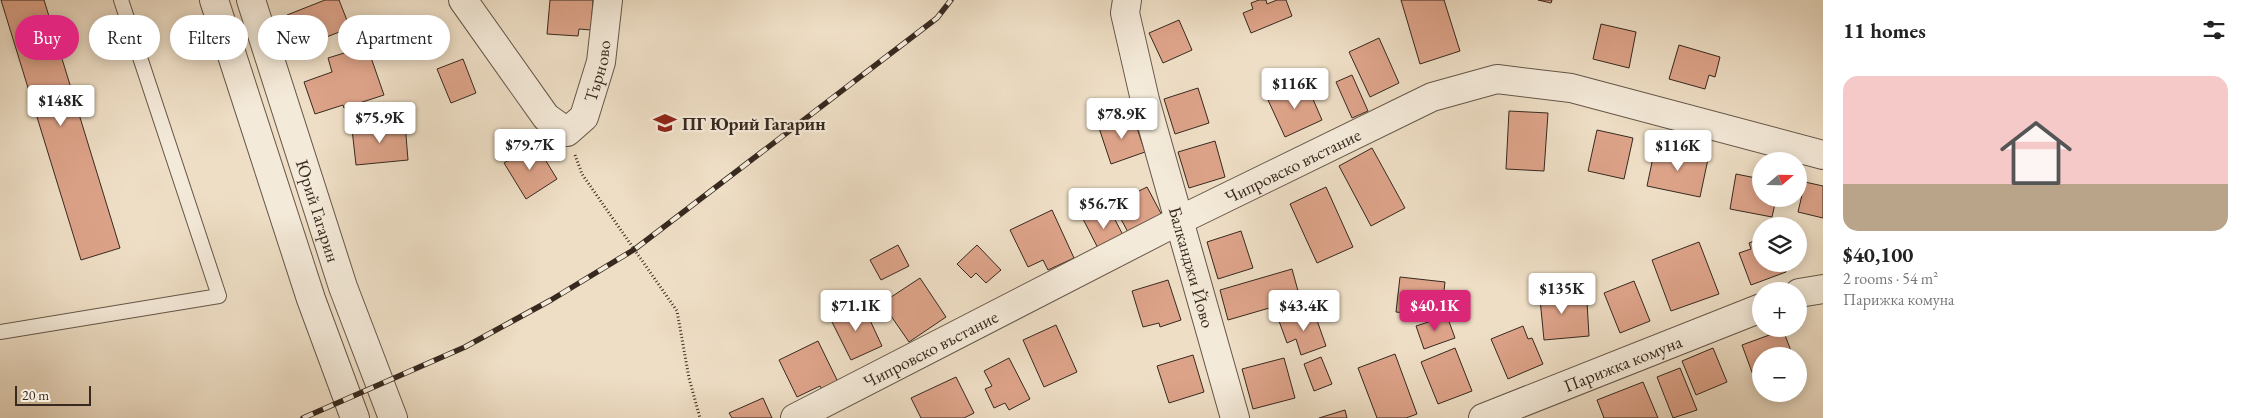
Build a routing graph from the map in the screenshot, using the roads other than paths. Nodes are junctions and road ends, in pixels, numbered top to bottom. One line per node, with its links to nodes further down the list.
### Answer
1 (122, 0): 12 (lane)
2 (214, 0): 13 (street, Юрий Гагарин)
3 (251, 0): 14 (street, Юрий Гагарин)
4 (608, 0): 6 (street, Търново)
5 (1128, 0): 8 (street, Балканджи Йово)
6 (467, 2)
7 (1823, 155): 8 (street, Чипровско въстание)
8 (1180, 220): 15 (street, Чипровско въстание); 16 (street, Балканджи Йово)
9 (1823, 289): 10 (street)
10 (1807, 292)
11 (1752, 312): 17 (street, Парижка комуна)
12 (0, 332)
13 (355, 418)
14 (393, 418)
15 (795, 418)
16 (1235, 418)
17 (1483, 418)

